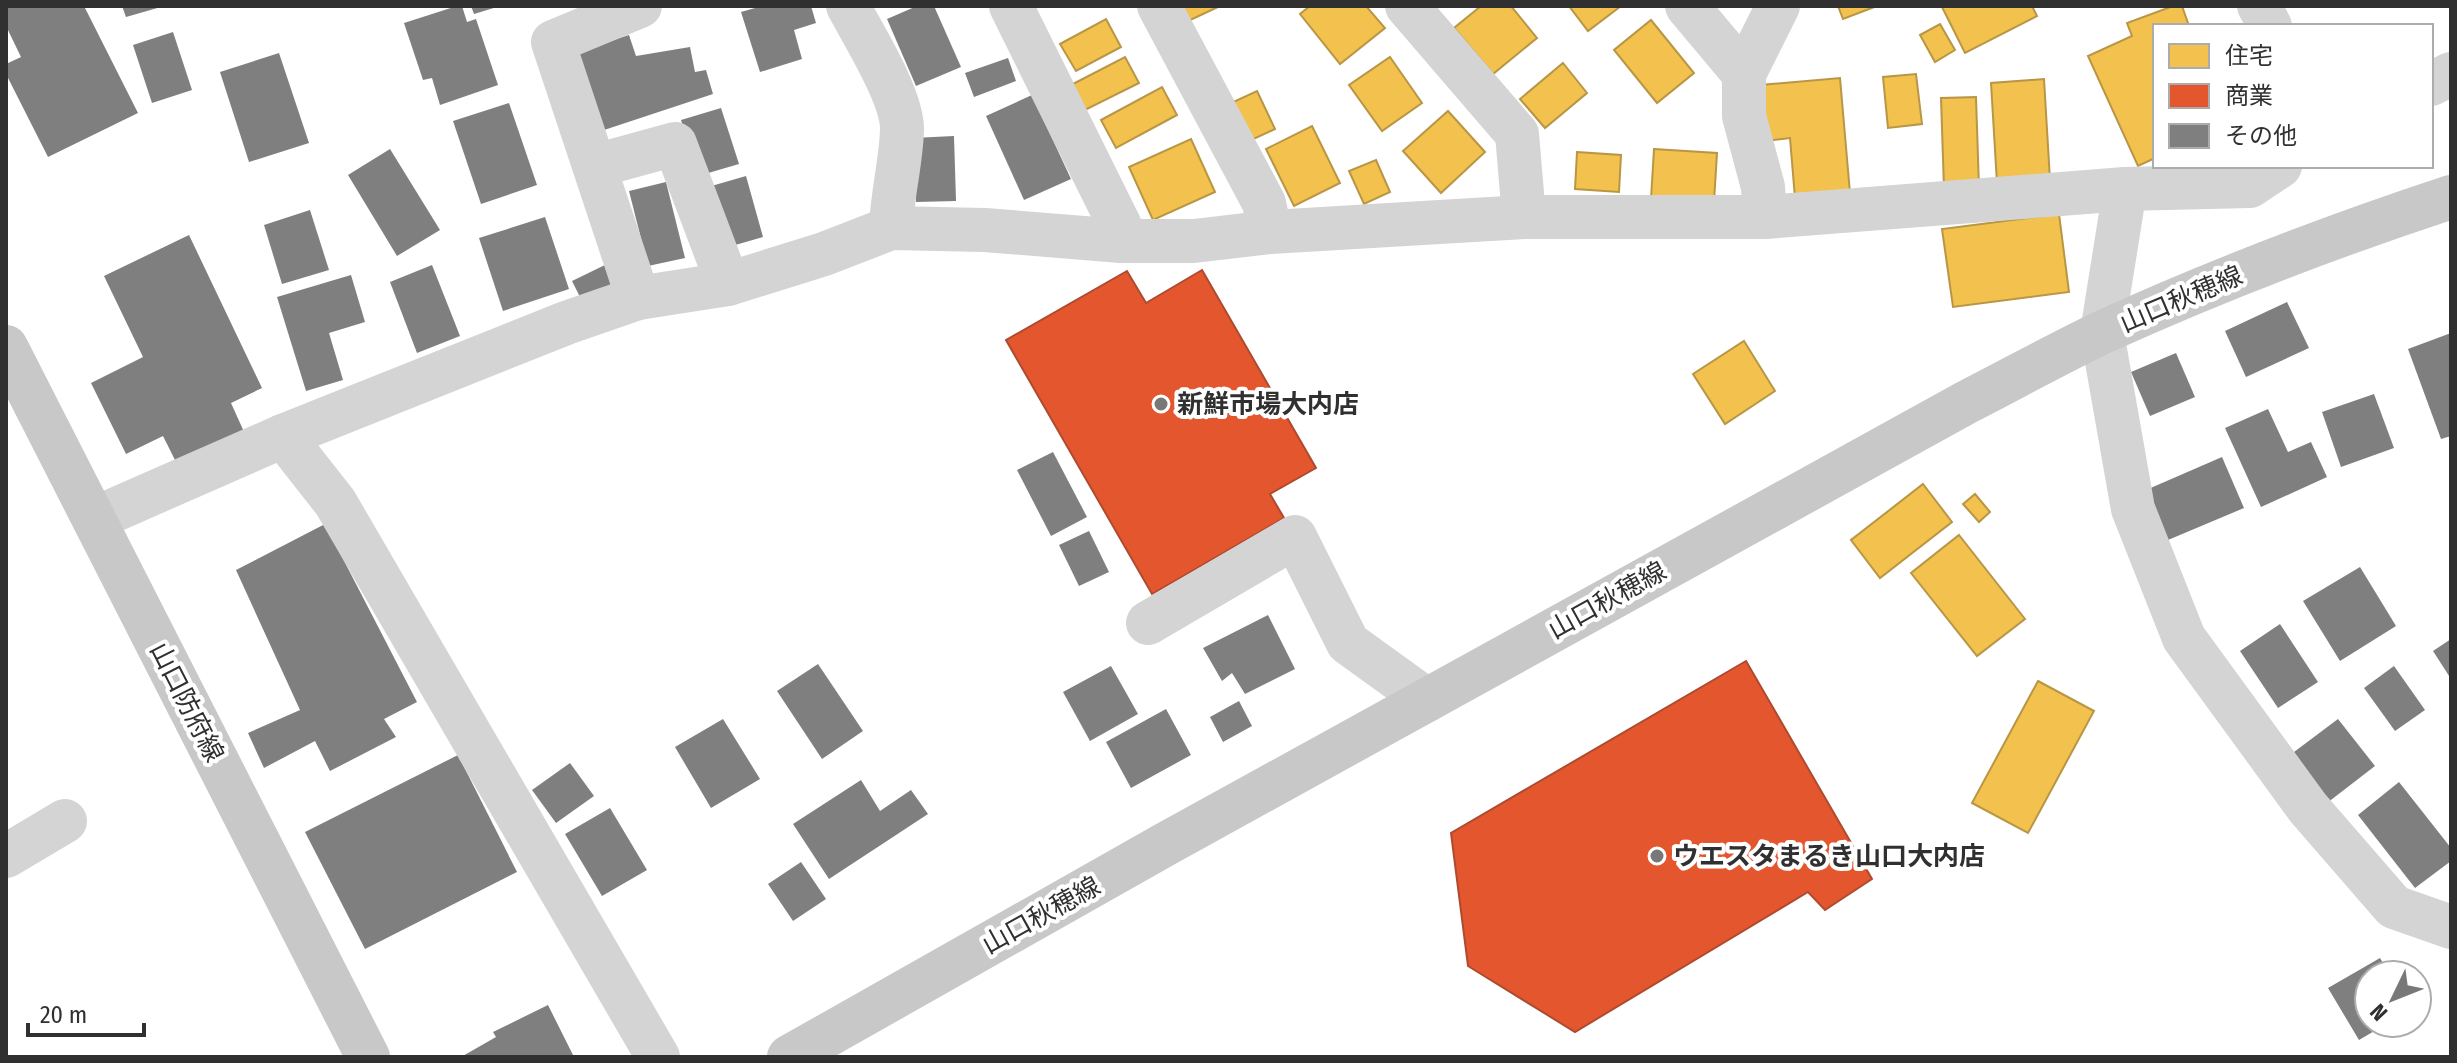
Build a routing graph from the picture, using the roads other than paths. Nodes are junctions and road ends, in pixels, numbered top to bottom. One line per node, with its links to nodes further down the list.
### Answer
1 (640, 6): 13 (street)
2 (848, 6): 19 (street)
3 (1011, 6): 21 (street)
4 (1159, 6): 20 (street)
5 (1687, 6): 10 (street)
6 (1778, 6): 10 (street)
7 (2259, 6): 9 (street)
8 (1426, 12): 17 (street)
9 (2269, 24)
10 (1744, 74): 18 (street)
11 (2451, 74): 12 (street)
12 (2433, 83)
13 (595, 166): 22 (street); 23 (street)
14 (2277, 168): 15 (street)
15 (2125, 189): 18 (street); 24 (street)
16 (2451, 197): 24 (main road, 山口秋穂線)
17 (1524, 217): 18 (street); 20 (street)
18 (1765, 217)
19 (891, 228): 21 (street); 22 (street)
20 (1270, 232): 21 (street)
21 (1121, 241)
22 (728, 284): 23 (street)
23 (638, 298): 26 (street)
24 (2102, 333): 29 (main road, 山口秋穂線); 32 (street)
25 (6, 347): 27 (main road, 山口防府線)
26 (283, 436): 27 (street); 34 (street)
27 (94, 519): 33 (main road, 山口防府線)
28 (1148, 623): 29 (street)
29 (1427, 700): 35 (main road, 山口秋穂線)
30 (65, 821): 31 (street)
31 (6, 856)
32 (2451, 927)
33 (368, 1057)
34 (658, 1057)
35 (789, 1057)

